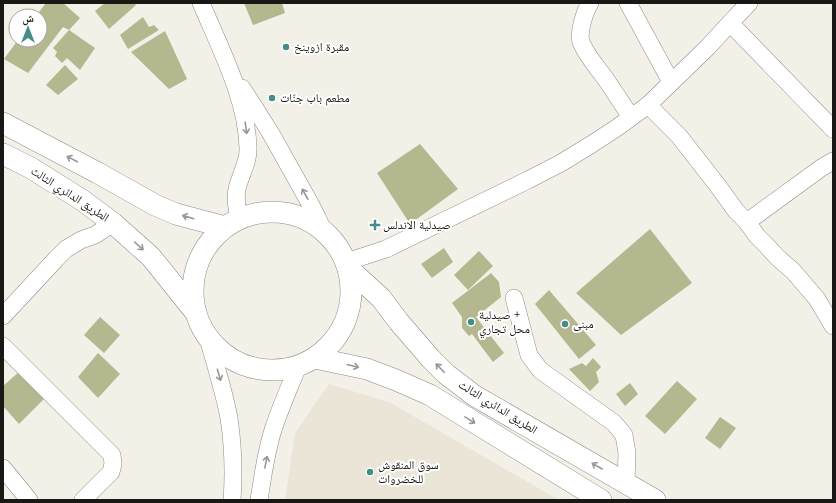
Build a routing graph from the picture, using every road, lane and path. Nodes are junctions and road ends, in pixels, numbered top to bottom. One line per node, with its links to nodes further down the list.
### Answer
1 (201, 3): 6 (street)
2 (590, 3): 9 (street)
3 (628, 3): 7 (street)
4 (749, 3): 5 (street)
5 (730, 23): 7 (street); 11 (street)
6 (227, 64): 16 (street, one-way to 16); 17 (street, one-way to 6)
7 (671, 82): 8 (street)
8 (648, 105): 9 (street); 14 (street)
9 (631, 117): 18 (street)
10 (3, 123): 16 (main road, one-way to 10)
11 (833, 129)
12 (3, 154): 15 (main road, الطريق الدائري الثالث)
13 (833, 161): 14 (street)
14 (747, 222): 22 (street)
15 (113, 223): 20 (main road, الطريق الدائري الثالث, one-way to 20); 21 (street)
16 (232, 223): 17 (main road); 20 (main road)
17 (322, 229): 18 (main road)
18 (347, 265): 25 (main road); 27 (main road, الطريق الدائري الثالث, one-way to 18)
19 (514, 298): 27 (street)
20 (196, 313): 23 (main road)
21 (3, 316)
22 (833, 326)
23 (208, 338): 25 (main road); 31 (street, one-way to 31)
24 (3, 346): 30 (street)
25 (307, 362): 32 (street, one-way to 25); 33 (main road, الطريق الدائري الثالث, one-way to 33)
26 (3, 468): 28 (street)
27 (626, 483): 34 (main road, الطريق الدائري الثالث)
28 (9, 487): 29 (street)
29 (29, 500)
30 (83, 500)
31 (232, 500)
32 (260, 500)
33 (602, 500)
34 (655, 500)

